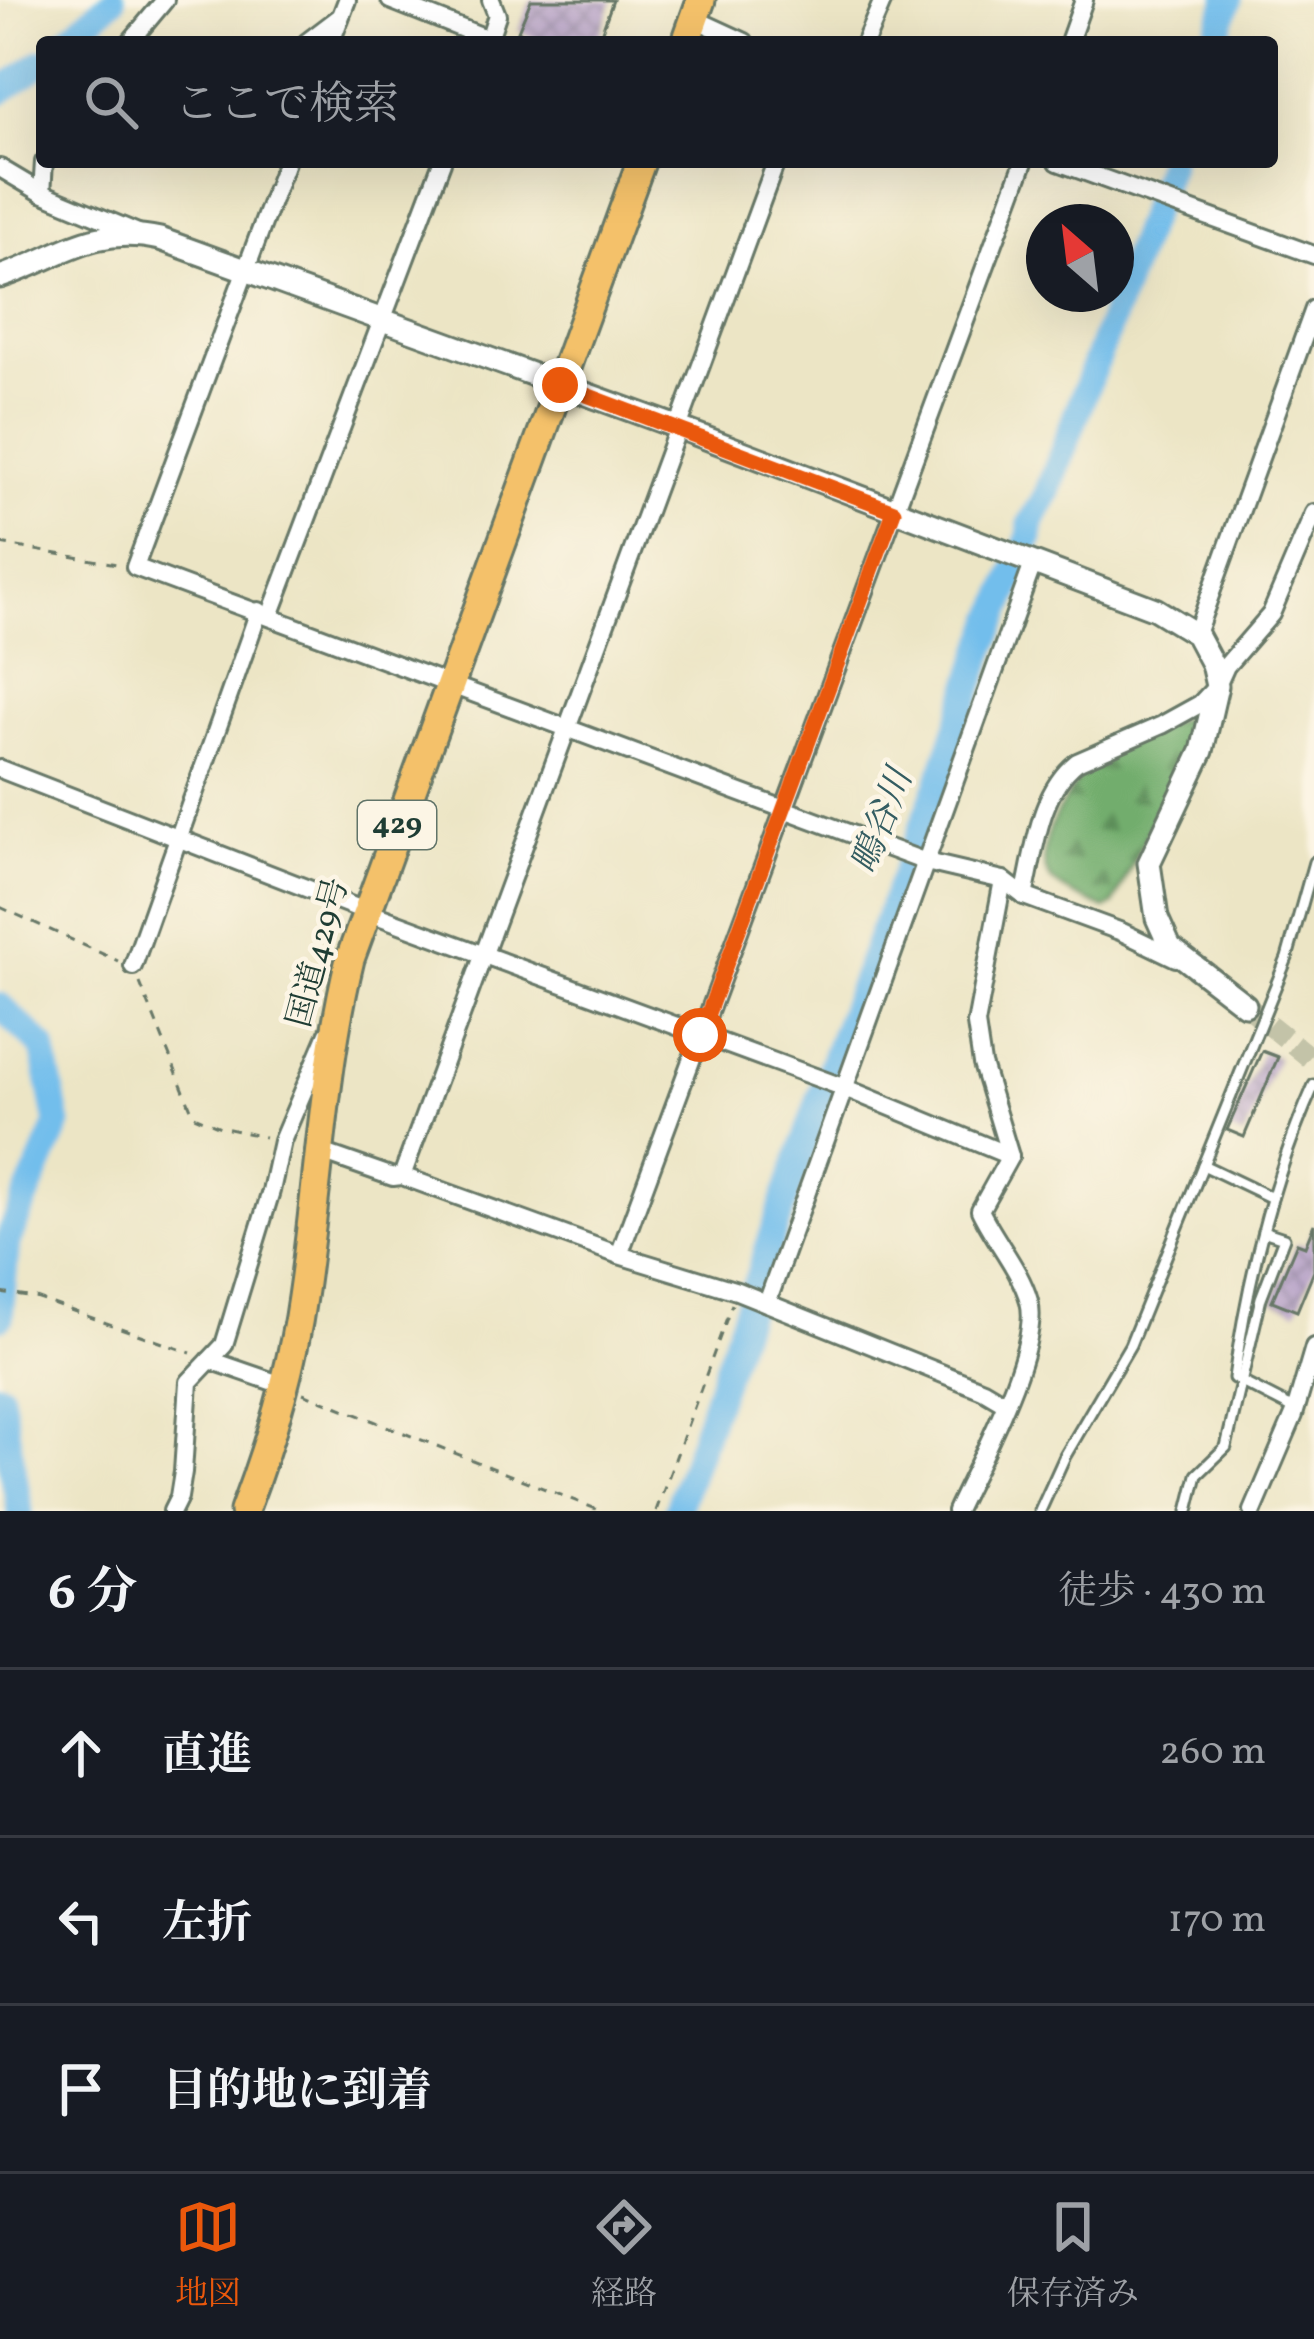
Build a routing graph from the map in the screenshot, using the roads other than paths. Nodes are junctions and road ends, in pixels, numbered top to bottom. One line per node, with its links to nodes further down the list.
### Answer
1 (165, 0): 8 (street)
2 (390, 0): 10 (street)
3 (491, 0): 11 (street)
4 (883, 0): 13 (street)
5 (1084, 0): 14 (street)
6 (344, 8): 9 (street)
7 (694, 20): 12 (street)
8 (135, 36)
9 (314, 36)
10 (479, 36)
11 (492, 36)
12 (731, 36)
13 (868, 36)
14 (1071, 36)
15 (0, 168): 23 (street)
16 (44, 168): 23 (street)
17 (284, 168): 26 (street)
18 (440, 168): 29 (street)
19 (639, 168): 30 (highway, 国道429号 / 429)
20 (774, 168): 31 (street)
21 (1022, 168): 32 (street)
22 (1075, 168): 25 (street)
23 (42, 193): 24 (street)
24 (140, 235): 26 (street); 27 (street)
25 (1314, 255)
26 (246, 270): 29 (street); 35 (street)
27 (0, 277)
28 (1314, 309): 36 (street)
29 (382, 319): 30 (street); 35 (street)
30 (560, 385): 31 (street); 37 (highway, 国道429号 / 429)
31 (677, 427): 32 (street); 39 (street)
32 (894, 511): 34 (street); 41 (street)
33 (1314, 513): 38 (street)
34 (1034, 561): 36 (street); 43 (street)
35 (264, 614): 37 (street); 42 (street)
36 (1196, 634): 38 (street)
37 (449, 682): 39 (street); 47 (highway, 国道429号 / 429)
38 (1217, 686): 46 (street); 50 (street)
39 (568, 727): 41 (street); 48 (street)
40 (0, 769): 42 (street)
41 (784, 808): 43 (street); 53 (street)
42 (179, 838): 47 (street); 49 (street)
43 (926, 862): 45 (street); 55 (street)
44 (1314, 862): 58 (lane)
45 (1003, 880): 46 (street); 57 (street)
46 (1024, 896): 50 (street)
47 (365, 911): 48 (street); 52 (highway, 国道429号 / 429)
48 (482, 954): 53 (street); 59 (street)
49 (133, 966)
50 (1194, 967): 51 (street)
51 (1245, 1005)
52 (334, 1022): 56 (highway, 国道429号 / 429); 65 (street)
53 (700, 1035): 55 (street); 62 (street)
54 (1314, 1085): 60 (lane)
55 (845, 1088): 57 (street); 63 (street)
56 (319, 1151): 59 (street); 67 (highway, 国道429号 / 429)
57 (1010, 1156): 68 (street)
58 (1203, 1165): 60 (lane); 73 (lane)
59 (403, 1176): 62 (street)
60 (1272, 1198): 61 (lane)
61 (1263, 1231): 66 (lane); 66 (lane)
62 (619, 1255): 63 (street)
63 (767, 1303): 68 (street)
64 (1314, 1347): 69 (street)
65 (210, 1360): 67 (street); 70 (street)
66 (1243, 1383): 69 (lane); 74 (lane)
67 (284, 1386): 71 (highway, 国道429号 / 429)
68 (1005, 1403): 72 (street)
69 (1295, 1410): 75 (street)
70 (172, 1511)
71 (244, 1511)
72 (956, 1511)
73 (1040, 1511)
74 (1188, 1511)
75 (1252, 1511)

